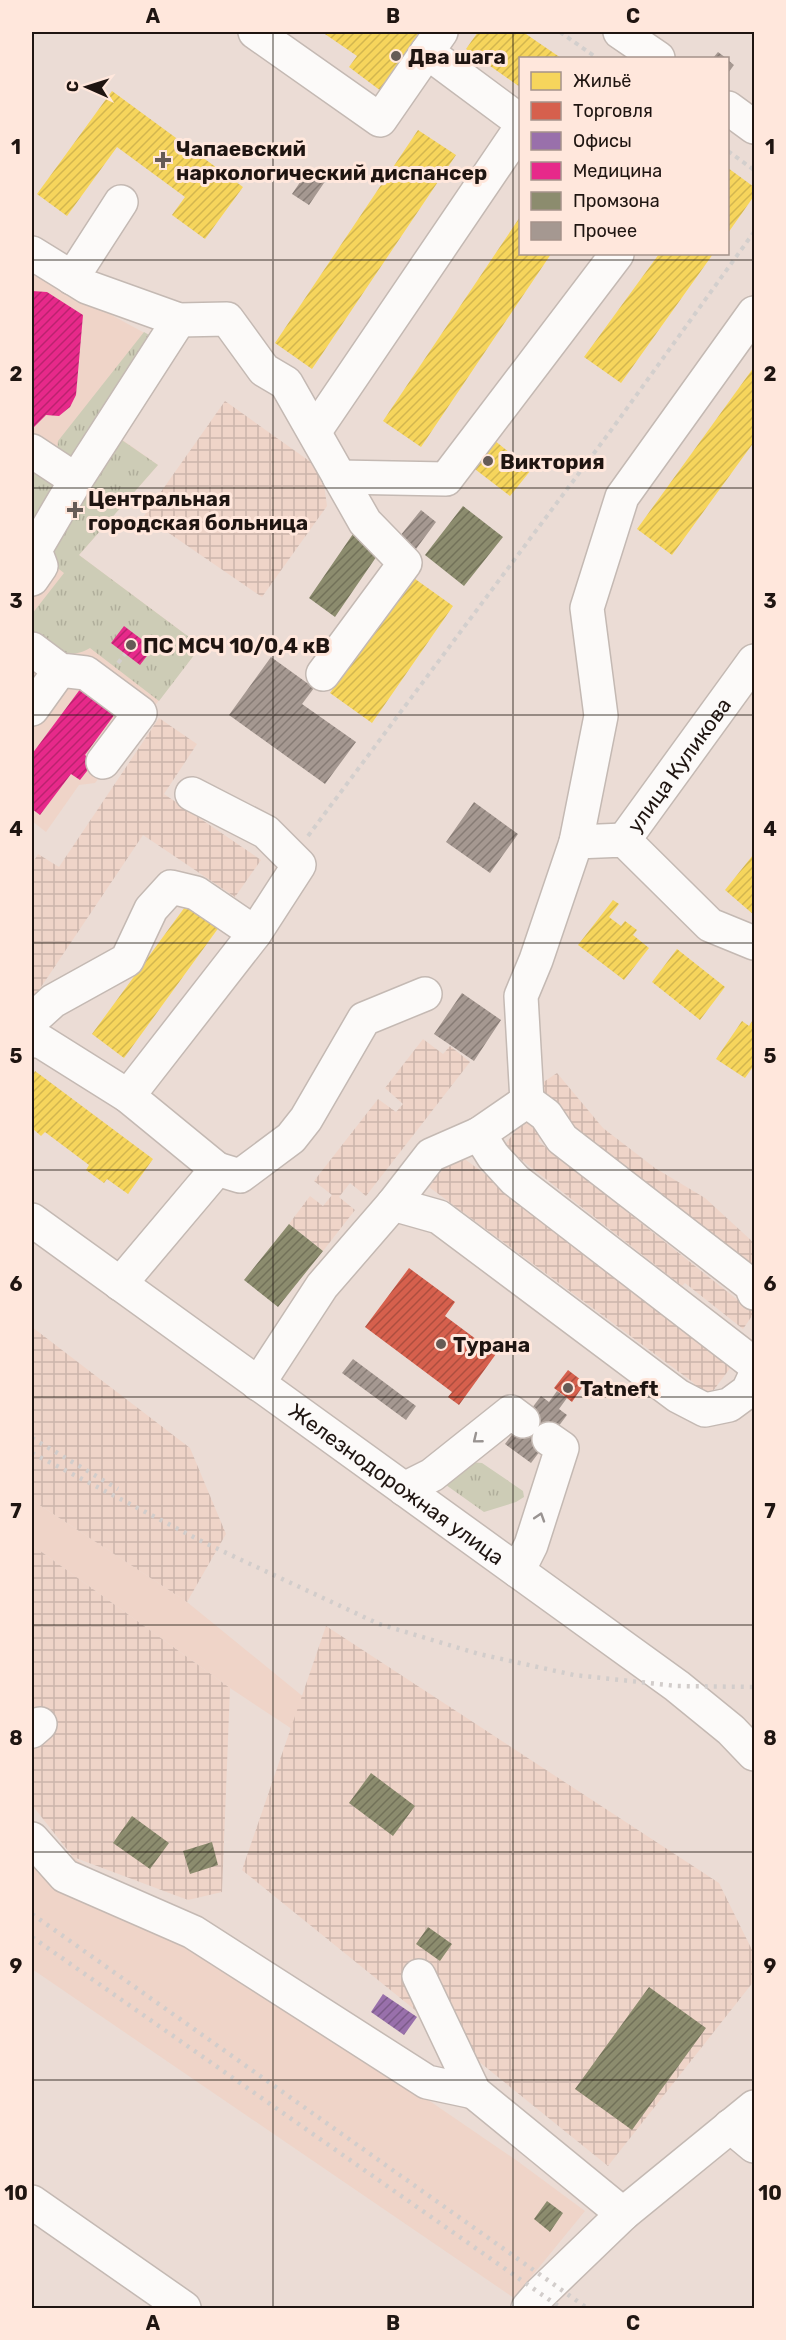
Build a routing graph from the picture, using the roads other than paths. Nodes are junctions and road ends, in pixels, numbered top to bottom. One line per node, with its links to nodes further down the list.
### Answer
1 (255, 32): 3 (main road)
2 (620, 32): 4 (main road)
3 (434, 42): 6 (main road)
4 (657, 57)
5 (729, 109): 7 (main road)
6 (519, 120)
7 (754, 127)
8 (519, 130): 15 (main road)
9 (121, 202): 12 (main road)
10 (32, 253): 12 (main road)
11 (616, 255): 17 (main road)
12 (72, 278): 14 (main road)
13 (754, 313): 28 (main road)
14 (179, 320): 15 (main road); 18 (main road)
15 (315, 431): 17 (main road)
16 (32, 451): 18 (main road)
17 (339, 477): 23 (main road)
18 (76, 480): 19 (main road)
19 (32, 579)
20 (32, 649): 22 (main road)
21 (754, 661): 27 (main road, улица Куликова)
22 (60, 670): 24 (main road); 25 (main road)
23 (323, 674)
24 (32, 709)
25 (103, 762)
26 (192, 794): 29 (main road)
27 (624, 840): 28 (main road); 30 (main road)
28 (576, 842): 35 (main road)
29 (255, 933): 32 (main road); 34 (main road)
30 (754, 943)
31 (425, 994): 37 (main road)
32 (32, 1020)
33 (32, 1040): 34 (main road)
34 (128, 1096): 37 (main road)
35 (526, 1101): 36 (main road); 41 (main road)
36 (479, 1134): 38 (main road); 42 (main road)
37 (217, 1169): 40 (main road)
38 (393, 1204): 43 (main road); 44 (main road)
39 (32, 1220): 40 (main road, Железнодорожная улица)
40 (120, 1284): 44 (main road, Железнодорожная улица)
41 (754, 1293)
42 (754, 1364)
43 (754, 1378)
44 (258, 1384): 45 (main road, Железнодорожная улица)
45 (404, 1489): 46 (main road, Железнодорожная улица); 46 (main road, one-way to 45)
46 (518, 1571): 47 (main road, Железнодорожная улица)
47 (754, 1754)
48 (32, 1839): 50 (main road)
49 (419, 1976): 50 (main road)
50 (474, 2092): 54 (main road)
51 (742, 2116): 52 (main road); 54 (main road)
52 (754, 2146)
53 (32, 2202): 55 (main road)
54 (623, 2214): 56 (main road)
55 (184, 2308)
56 (528, 2308)

